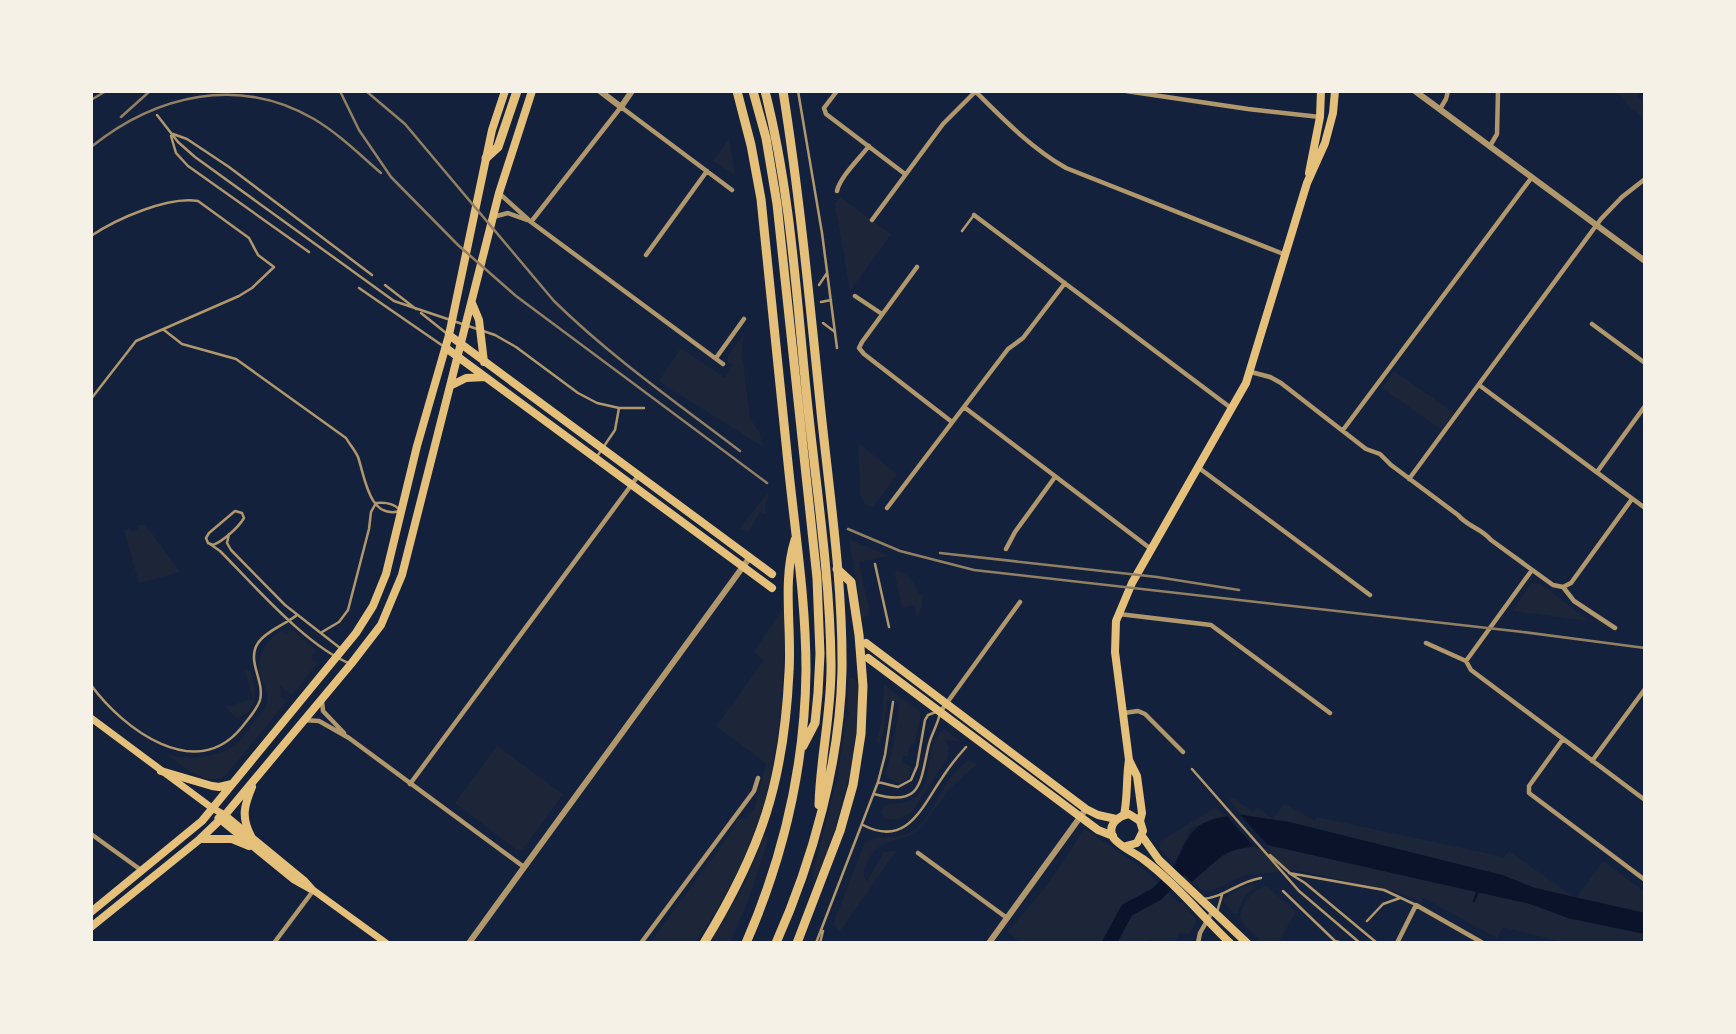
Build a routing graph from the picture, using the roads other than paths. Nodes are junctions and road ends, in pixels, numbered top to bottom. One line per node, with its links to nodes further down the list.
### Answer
1 (505, 91): 26 (main road)
2 (517, 91): 26 (highway)
3 (532, 91): 34 (main road)
4 (600, 91): 19 (street)
5 (632, 91): 19 (street)
6 (737, 91): 99 (highway)
7 (753, 91): 139 (highway)
8 (765, 91): 154 (highway)
9 (783, 91): 106 (highway)
10 (798, 91): 47 (lane)
11 (837, 91): 24 (street)
12 (975, 91): 28 (street); 43 (street)
13 (1126, 91): 22 (street)
14 (1321, 91): 22 (main road)
15 (1335, 91): 31 (main road)
16 (1415, 91): 20 (street)
17 (1448, 91): 20 (street)
18 (1498, 91): 25 (street)
19 (621, 107): 27 (street); 38 (street)
20 (1439, 110): 25 (street)
21 (157, 115): 23 (lane)
22 (1320, 117): 31 (main road)
23 (170, 133): 42 (lane); 48 (lane); 79 (lane)
24 (869, 146): 28 (street); 33 (street)
25 (1489, 147): 29 (street)
26 (486, 158): 63 (main road)
27 (707, 171): 32 (street); 44 (street)
28 (905, 174): 37 (street)
29 (1532, 177): 39 (street); 83 (street)
30 (1645, 179): 39 (street)
31 (1307, 183): 43 (main road)
32 (733, 190)
33 (836, 191)
34 (499, 193): 36 (main road); 38 (street)
35 (974, 215): 40 (lane); 49 (street)
36 (493, 217): 38 (street); 56 (main road)
37 (872, 220)
38 (531, 222): 68 (street)
39 (1597, 226): 45 (street); 75 (street)
40 (962, 231)
41 (91, 236): 61 (lane)
42 (309, 252)
43 (1286, 255): 72 (main road)
44 (646, 256)
45 (1645, 261)
46 (917, 267): 57 (street)
47 (827, 273): 51 (lane); 54 (lane)
48 (372, 275)
49 (1065, 283): 78 (street); 81 (street)
50 (385, 285): 63 (lane)
51 (819, 285)
52 (359, 288): 65 (lane)
53 (855, 296): 57 (street)
54 (831, 300): 55 (lane); 62 (lane)
55 (821, 302)
56 (472, 303): 64 (main road); 69 (main road)
57 (882, 314): 82 (street)
58 (744, 319): 68 (street)
59 (823, 323): 62 (lane)
60 (1592, 324): 70 (street)
61 (164, 330): 76 (lane); 93 (lane)
62 (835, 331): 66 (lane)
63 (449, 335): 64 (main road); 65 (main road)
64 (461, 346): 67 (main road); 69 (main road)
65 (446, 348): 67 (main road); 96 (main road)
66 (837, 348)
67 (458, 357): 73 (main road); 74 (main road)
68 (716, 358): 71 (street)
69 (484, 362): 84 (main road)
70 (1645, 363)
71 (723, 364)
72 (1251, 372): 81 (main road); 83 (street)
73 (485, 377): 74 (main road); 85 (main road)
74 (452, 385): 97 (main road)
75 (1479, 385): 87 (street); 90 (street)
76 (91, 399)
77 (1645, 406): 87 (street)
78 (964, 407): 82 (street); 89 (street)
79 (619, 408): 80 (lane); 84 (lane)
80 (644, 408)
81 (1233, 410): 86 (main road)
82 (952, 422): 94 (street)
83 (1343, 430): 90 (street)
84 (602, 449): 85 (lane); 88 (main road)
85 (596, 458): 91 (main road)
86 (1199, 468): 102 (main road); 111 (street)
87 (1597, 472): 92 (street)
88 (638, 476): 91 (street); 103 (main road)
89 (1055, 477): 101 (street); 102 (street)
90 (1409, 479): 107 (street)
91 (631, 484): 105 (main road); 149 (street)
92 (1632, 499): 95 (street); 109 (street)
93 (376, 503): 96 (lane); 96 (lane); 118 (lane)
94 (887, 508)
95 (1645, 509)
96 (401, 511): 97 (street); 121 (main road)
97 (418, 514): 125 (main road)
98 (229, 534): 100 (lane); 100 (lane); 114 (lane)
99 (796, 536): 139 (highway); 189 (highway)
100 (210, 544): 115 (lane)
101 (1006, 549)
102 (1152, 549): 113 (main road)
103 (750, 557): 105 (street); 108 (main road)
104 (875, 564): 116 (lane)
105 (744, 567): 110 (main road); 168 (street)
106 (837, 569): 154 (highway); 192 (highway)
107 (1532, 570): 109 (street); 124 (street)
108 (772, 573)
109 (1563, 587): 117 (street)
110 (772, 588)
111 (1370, 595)
112 (1020, 603): 130 (street)
113 (1118, 614): 132 (main road); 133 (street)
114 (297, 615): 115 (lane); 118 (lane)
115 (290, 621): 122 (lane); 126 (lane)
116 (889, 627)
117 (1615, 628)
118 (321, 633): 121 (lane)
119 (866, 643): 130 (main road)
120 (1426, 643): 124 (street)
121 (342, 650): 122 (main road); 125 (lane)
122 (336, 658): 125 (lane); 148 (main road)
123 (868, 658): 131 (main road)
124 (1466, 661): 137 (street)
125 (351, 664): 128 (main road)
126 (91, 685)
127 (1645, 689): 142 (street)
128 (322, 699): 135 (main road); 136 (street)
129 (893, 702): 147 (lane)
130 (947, 703): 131 (street); 153 (main road)
131 (941, 711): 147 (lane); 150 (lane); 153 (main road)
132 (1123, 713): 140 (street); 141 (main road)
133 (1330, 713)
134 (91, 718): 144 (main road)
135 (304, 720): 136 (street); 146 (main road)
136 (349, 738): 149 (street)
137 (1563, 739): 142 (street); 172 (street)
138 (966, 747): 158 (lane)
139 (801, 751): 190 (highway)
140 (1183, 752)
141 (1129, 760): 155 (main road); 157 (main road)
142 (1592, 761): 151 (street)
143 (1192, 769): 166 (lane)
144 (161, 771): 148 (main road); 152 (main road)
145 (758, 778): 188 (street)
146 (254, 781): 156 (main road); 160 (main road)
147 (878, 782): 150 (lane)
148 (235, 783): 152 (main road)
149 (410, 784): 168 (street)
150 (874, 794): 158 (lane)
151 (1645, 800)
152 (212, 808): 156 (main road); 169 (main road)
153 (1084, 813): 155 (main road); 161 (main road); 181 (street)
154 (819, 815): 191 (highway)
155 (1120, 817): 157 (main road); 161 (main road)
156 (222, 818): 160 (main road); 163 (main road); 164 (main road)
157 (1140, 821): 162 (main road)
158 (863, 825): 193 (lane)
159 (91, 834): 169 (street)
160 (251, 836): 173 (main road)
161 (1113, 836): 165 (main road)
162 (1142, 836): 165 (main road); 177 (main road)
163 (200, 839): 164 (main road); 184 (main road)
164 (249, 846): 173 (main road)
165 (1126, 846): 182 (main road)
166 (1260, 846): 199 (lane); 200 (lane)
167 (918, 853): 181 (street)
168 (525, 867): 187 (street)
169 (141, 870): 179 (main road)
170 (1286, 873): 176 (lane)
171 (1261, 878): 175 (lane)
172 (1645, 880)
173 (313, 890): 185 (street); 186 (main road)
174 (1283, 891): 198 (lane)
175 (1222, 895): 177 (lane); 180 (lane)
176 (1403, 898): 178 (lane); 183 (lane)
177 (1199, 899): 180 (main road)
178 (1416, 905): 201 (street); 202 (street)
179 (91, 912)
180 (1214, 914): 182 (street); 197 (main road)
181 (1007, 918): 194 (street)
182 (1208, 921): 195 (street); 196 (main road)
183 (1367, 921)
184 (91, 927)
185 (274, 943)
186 (386, 943)
187 (469, 943)
188 (641, 943)
189 (704, 943)
190 (746, 943)
191 (776, 943)
192 (797, 943)
193 (818, 943)
194 (989, 943)
195 (1198, 943)
196 (1230, 943)
197 (1247, 943)
198 (1343, 943)
199 (1360, 943)
200 (1377, 943)
201 (1397, 943)
202 (1483, 943)

